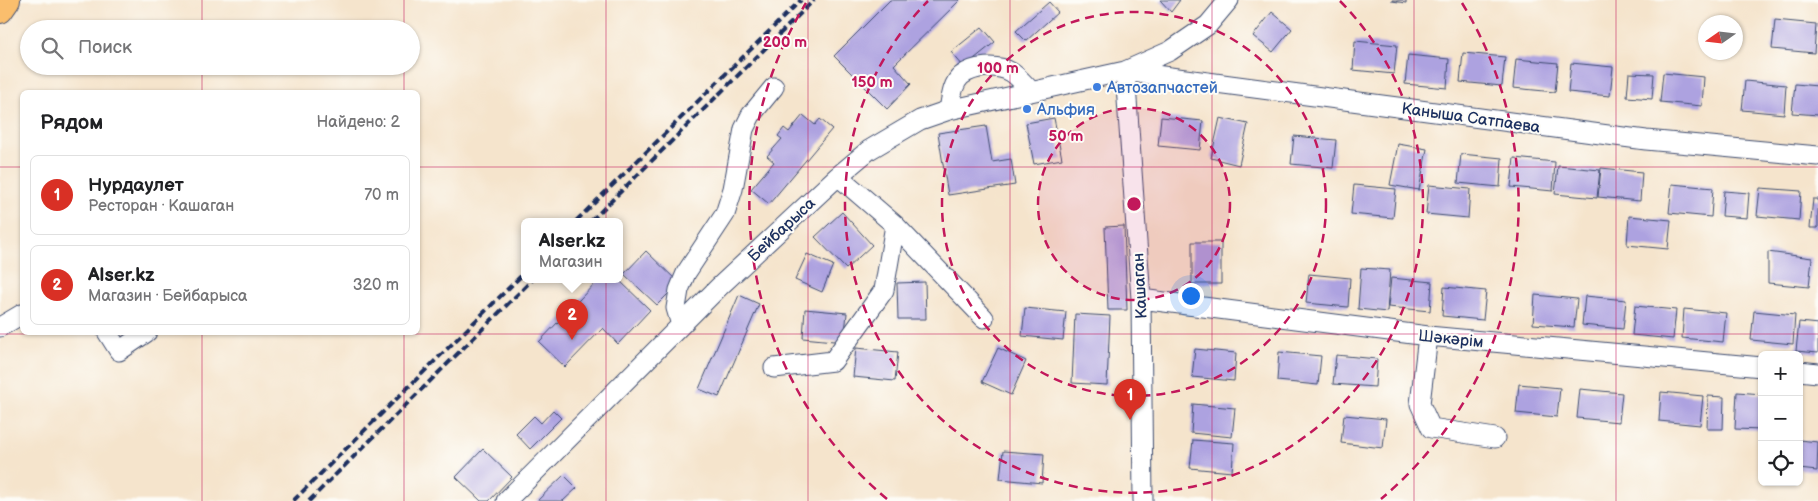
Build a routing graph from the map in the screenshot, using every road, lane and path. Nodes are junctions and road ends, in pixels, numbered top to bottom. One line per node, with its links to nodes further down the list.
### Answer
1 (8, 0): 3 (highway)
2 (1229, 0): 4 (street)
3 (0, 10)
4 (1125, 72): 6 (street, Бейбарыса); 8 (street, Каныша Сатпаева); 11 (street, Кашаган)
5 (774, 87): 14 (street)
6 (1031, 91): 7 (street, Бейбарыса); 7 (street)
7 (949, 110): 9 (street, Бейбарыса)
8 (1818, 156)
9 (838, 176): 10 (street); 14 (street, Бейбарыса)
10 (895, 225): 13 (street); 19 (street)
11 (1141, 299): 18 (street, Шәкәрім); 25 (street, Кашаган)
12 (20, 315): 15 (street)
13 (984, 318)
14 (681, 325): 24 (street, Бейбарыса)
15 (0, 326)
16 (109, 335): 17 (street)
17 (143, 335)
18 (1428, 336): 20 (street, Шәкәрім); 23 (street)
19 (774, 368)
20 (1758, 368)
21 (1803, 371): 22 (street)
22 (1818, 373)
23 (1495, 438)
24 (506, 501)
25 (1143, 501)

